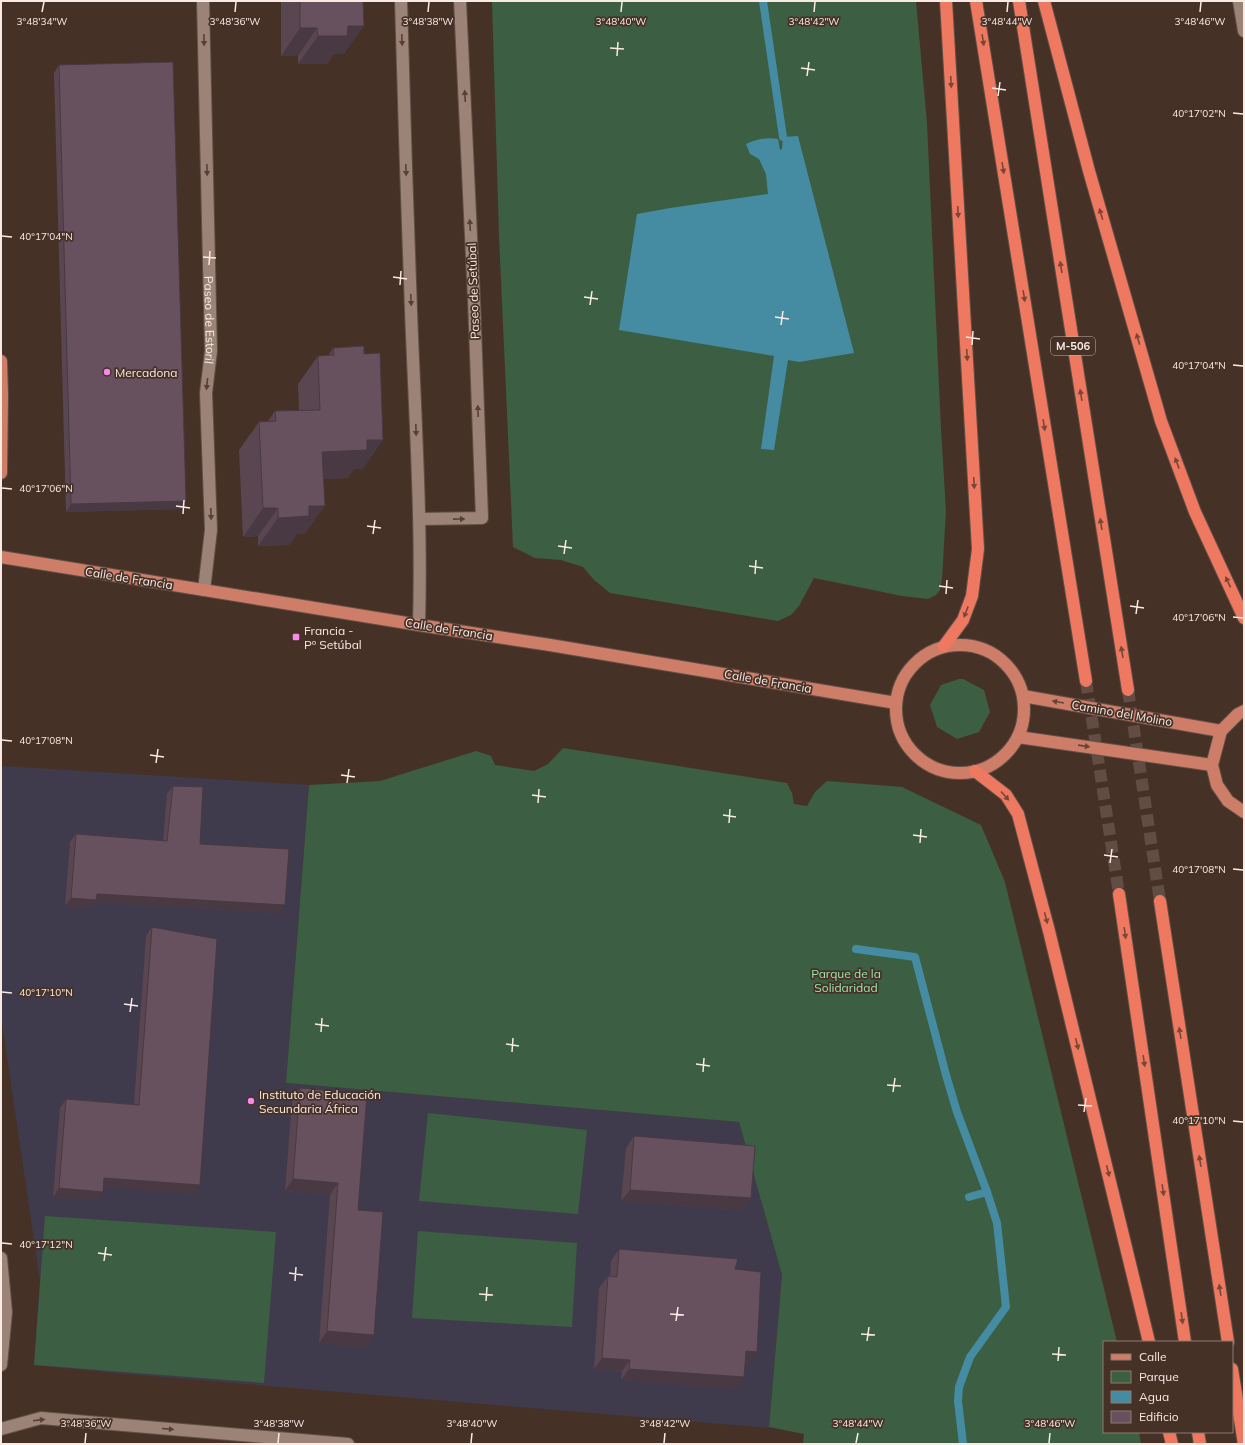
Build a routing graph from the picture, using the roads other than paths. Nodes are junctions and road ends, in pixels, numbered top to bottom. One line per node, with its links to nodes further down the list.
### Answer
1 (203, 1): 14 (street, Paseo de Estoril, one-way to 14)
2 (401, 1): 12 (street, one-way to 12)
3 (460, 1): 12 (street, Paseo de Setúbal, one-way to 3)
4 (946, 1): 17 (highway, one-way to 17)
5 (976, 1): 18 (highway, M-506, one-way to 18)
6 (1019, 1): 19 (highway, M-506, one-way to 6)
7 (1044, 1): 15 (highway, one-way to 7)
8 (1239, 1): 9 (street)
9 (1244, 31)
10 (1, 361): 11 (main road)
11 (1, 473)
12 (420, 520): 16 (street)
13 (1, 557): 14 (main road, Calle de Francia)
14 (204, 590): 16 (main road, Calle de Francia)
15 (1244, 618)
16 (419, 625): 21 (main road, Calle de Francia)
17 (944, 646): 20 (main road); 21 (main road)
18 (1086, 682)
19 (1128, 690)
20 (1023, 696): 23 (main road, Camino del Molino, one-way to 20); 24 (main road)
21 (896, 703): 26 (main road)
22 (1244, 711): 23 (main road)
23 (1221, 731): 25 (main road)
24 (1018, 737): 25 (main road, one-way to 25); 26 (main road)
25 (1212, 765): 27 (main road)
26 (975, 771): 32 (highway, one-way to 32)
27 (1244, 812)
28 (1119, 894): 33 (highway, one-way to 33)
29 (1160, 900): 34 (highway, one-way to 29)
30 (1, 1258): 31 (street)
31 (4, 1308): 35 (street)
32 (1149, 1341)
33 (1185, 1341)
34 (1228, 1341)
35 (1, 1365)
36 (1233, 1375): 44 (highway)
37 (1, 1429): 40 (street, one-way to 40)
38 (1170, 1433): 42 (highway)
39 (1198, 1433): 43 (highway)
40 (234, 1439): 41 (street)
41 (348, 1444)
42 (1172, 1444)
43 (1200, 1444)
44 (1244, 1444)

